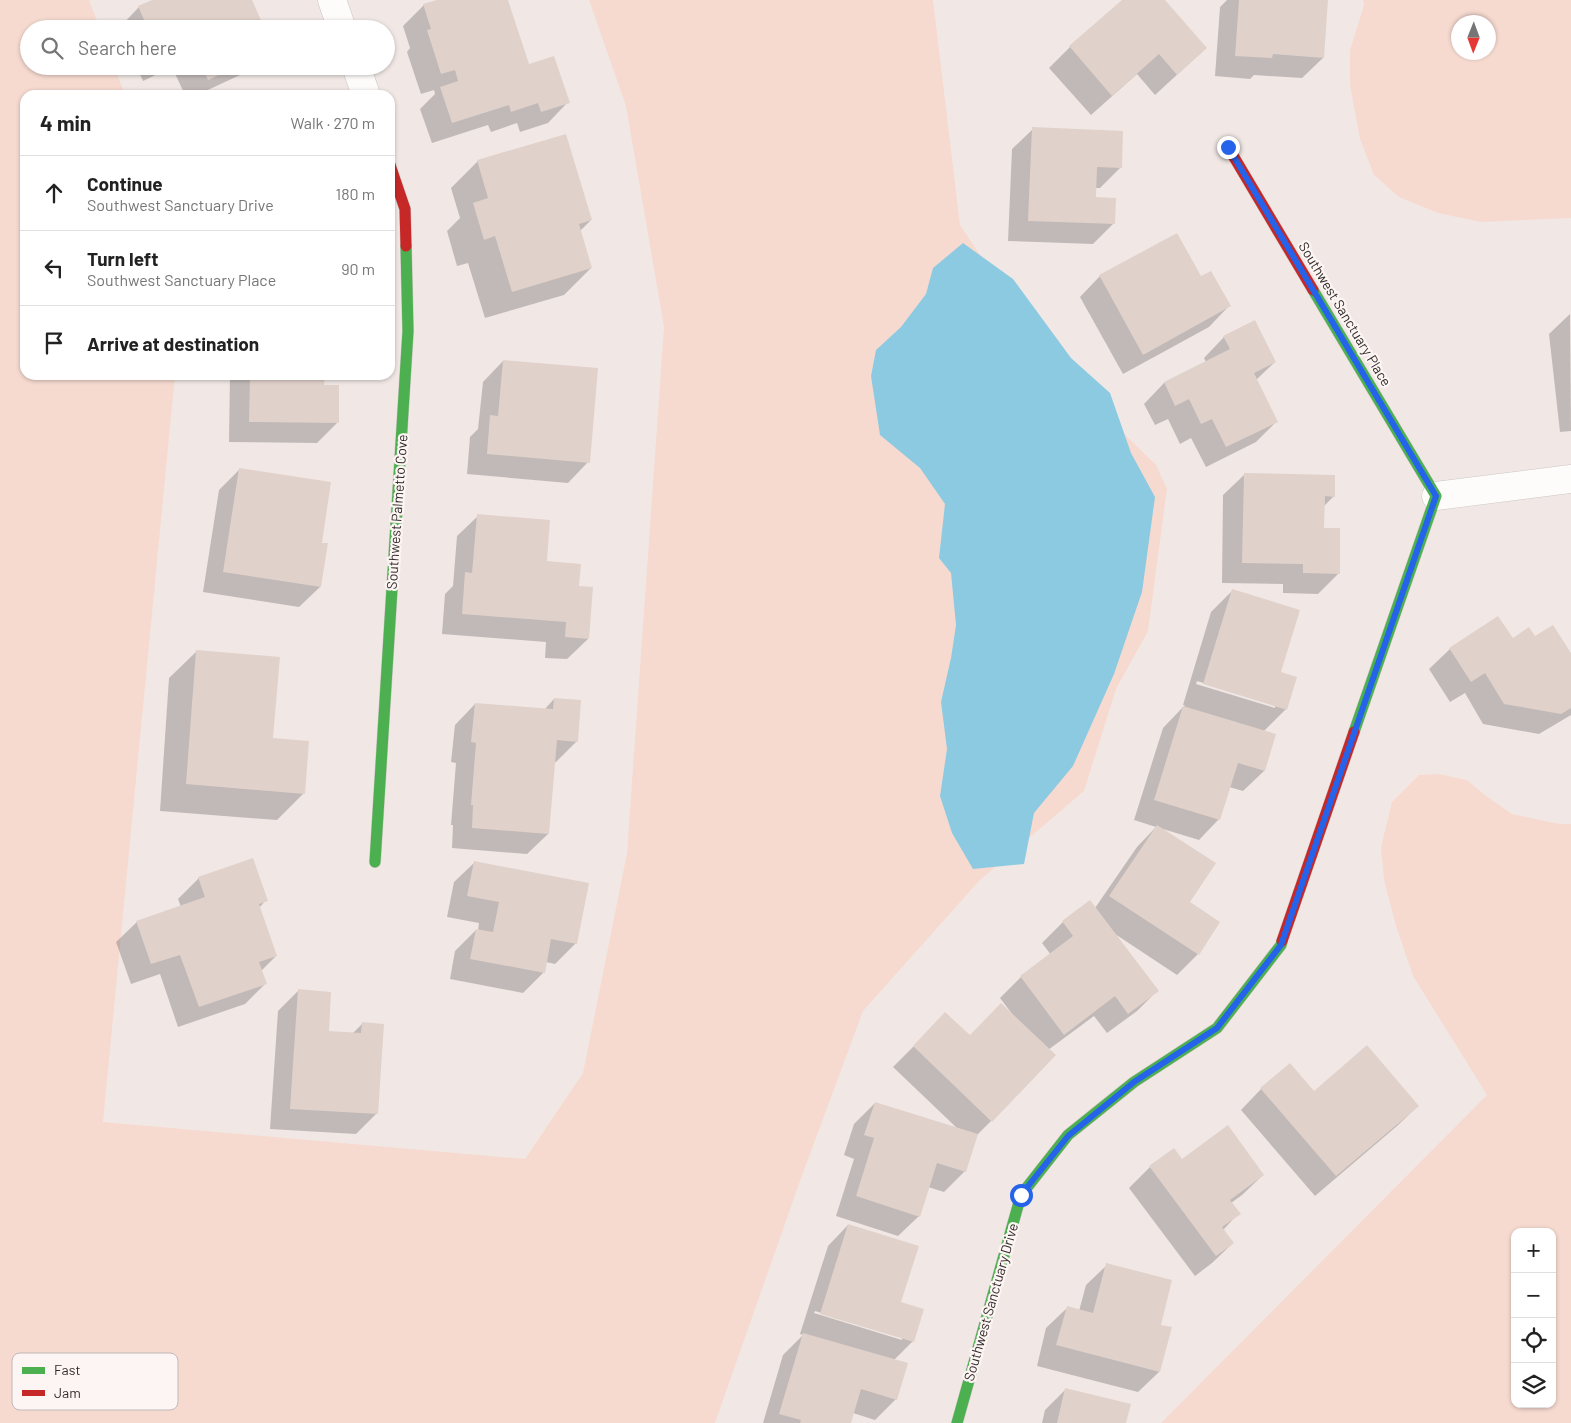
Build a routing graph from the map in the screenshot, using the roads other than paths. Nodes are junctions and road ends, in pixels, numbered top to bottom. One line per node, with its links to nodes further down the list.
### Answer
1 (332, 0): 2 (street)
2 (339, 20)
3 (359, 75): 4 (street)
4 (364, 90)
5 (1228, 147): 8 (street, Southwest Sanctuary Place)
6 (395, 180): 9 (street, Southwest Palmetto Cove)
7 (1571, 479): 8 (street)
8 (1436, 496): 10 (street, Southwest Sanctuary Drive)
9 (375, 862)
10 (957, 1423)

